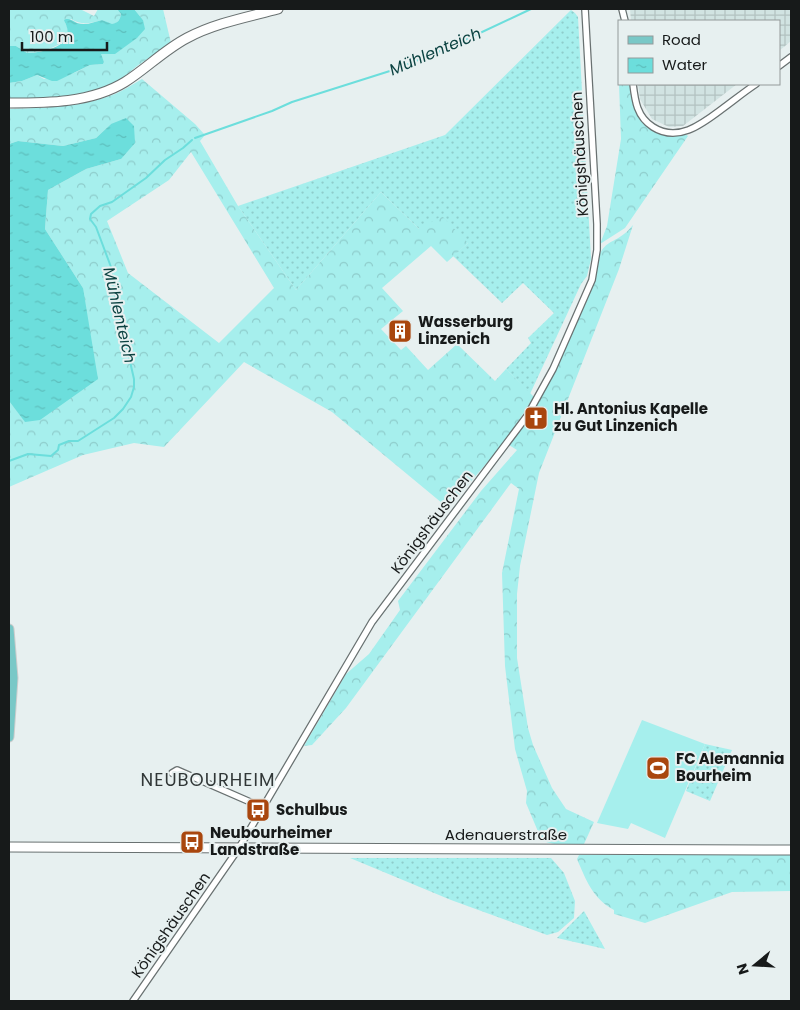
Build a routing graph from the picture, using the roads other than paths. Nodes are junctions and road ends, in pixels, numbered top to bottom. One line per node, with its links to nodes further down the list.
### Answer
1 (278, 9): 7 (street)
2 (585, 9): 11 (street, Königshäuschen)
3 (791, 57): 4 (street)
4 (780, 65)
5 (634, 85): 6 (street)
6 (755, 85)
7 (9, 103)
8 (9, 629): 9 (main road)
9 (9, 737)
10 (172, 773): 11 (street)
11 (264, 808): 14 (street, Königshäuschen)
12 (9, 842): 13 (street)
13 (13, 847): 14 (street, Adenauerstraße)
14 (239, 848): 15 (street, Adenauerstraße); 16 (street, Königshäuschen)
15 (791, 850)
16 (133, 1001)

